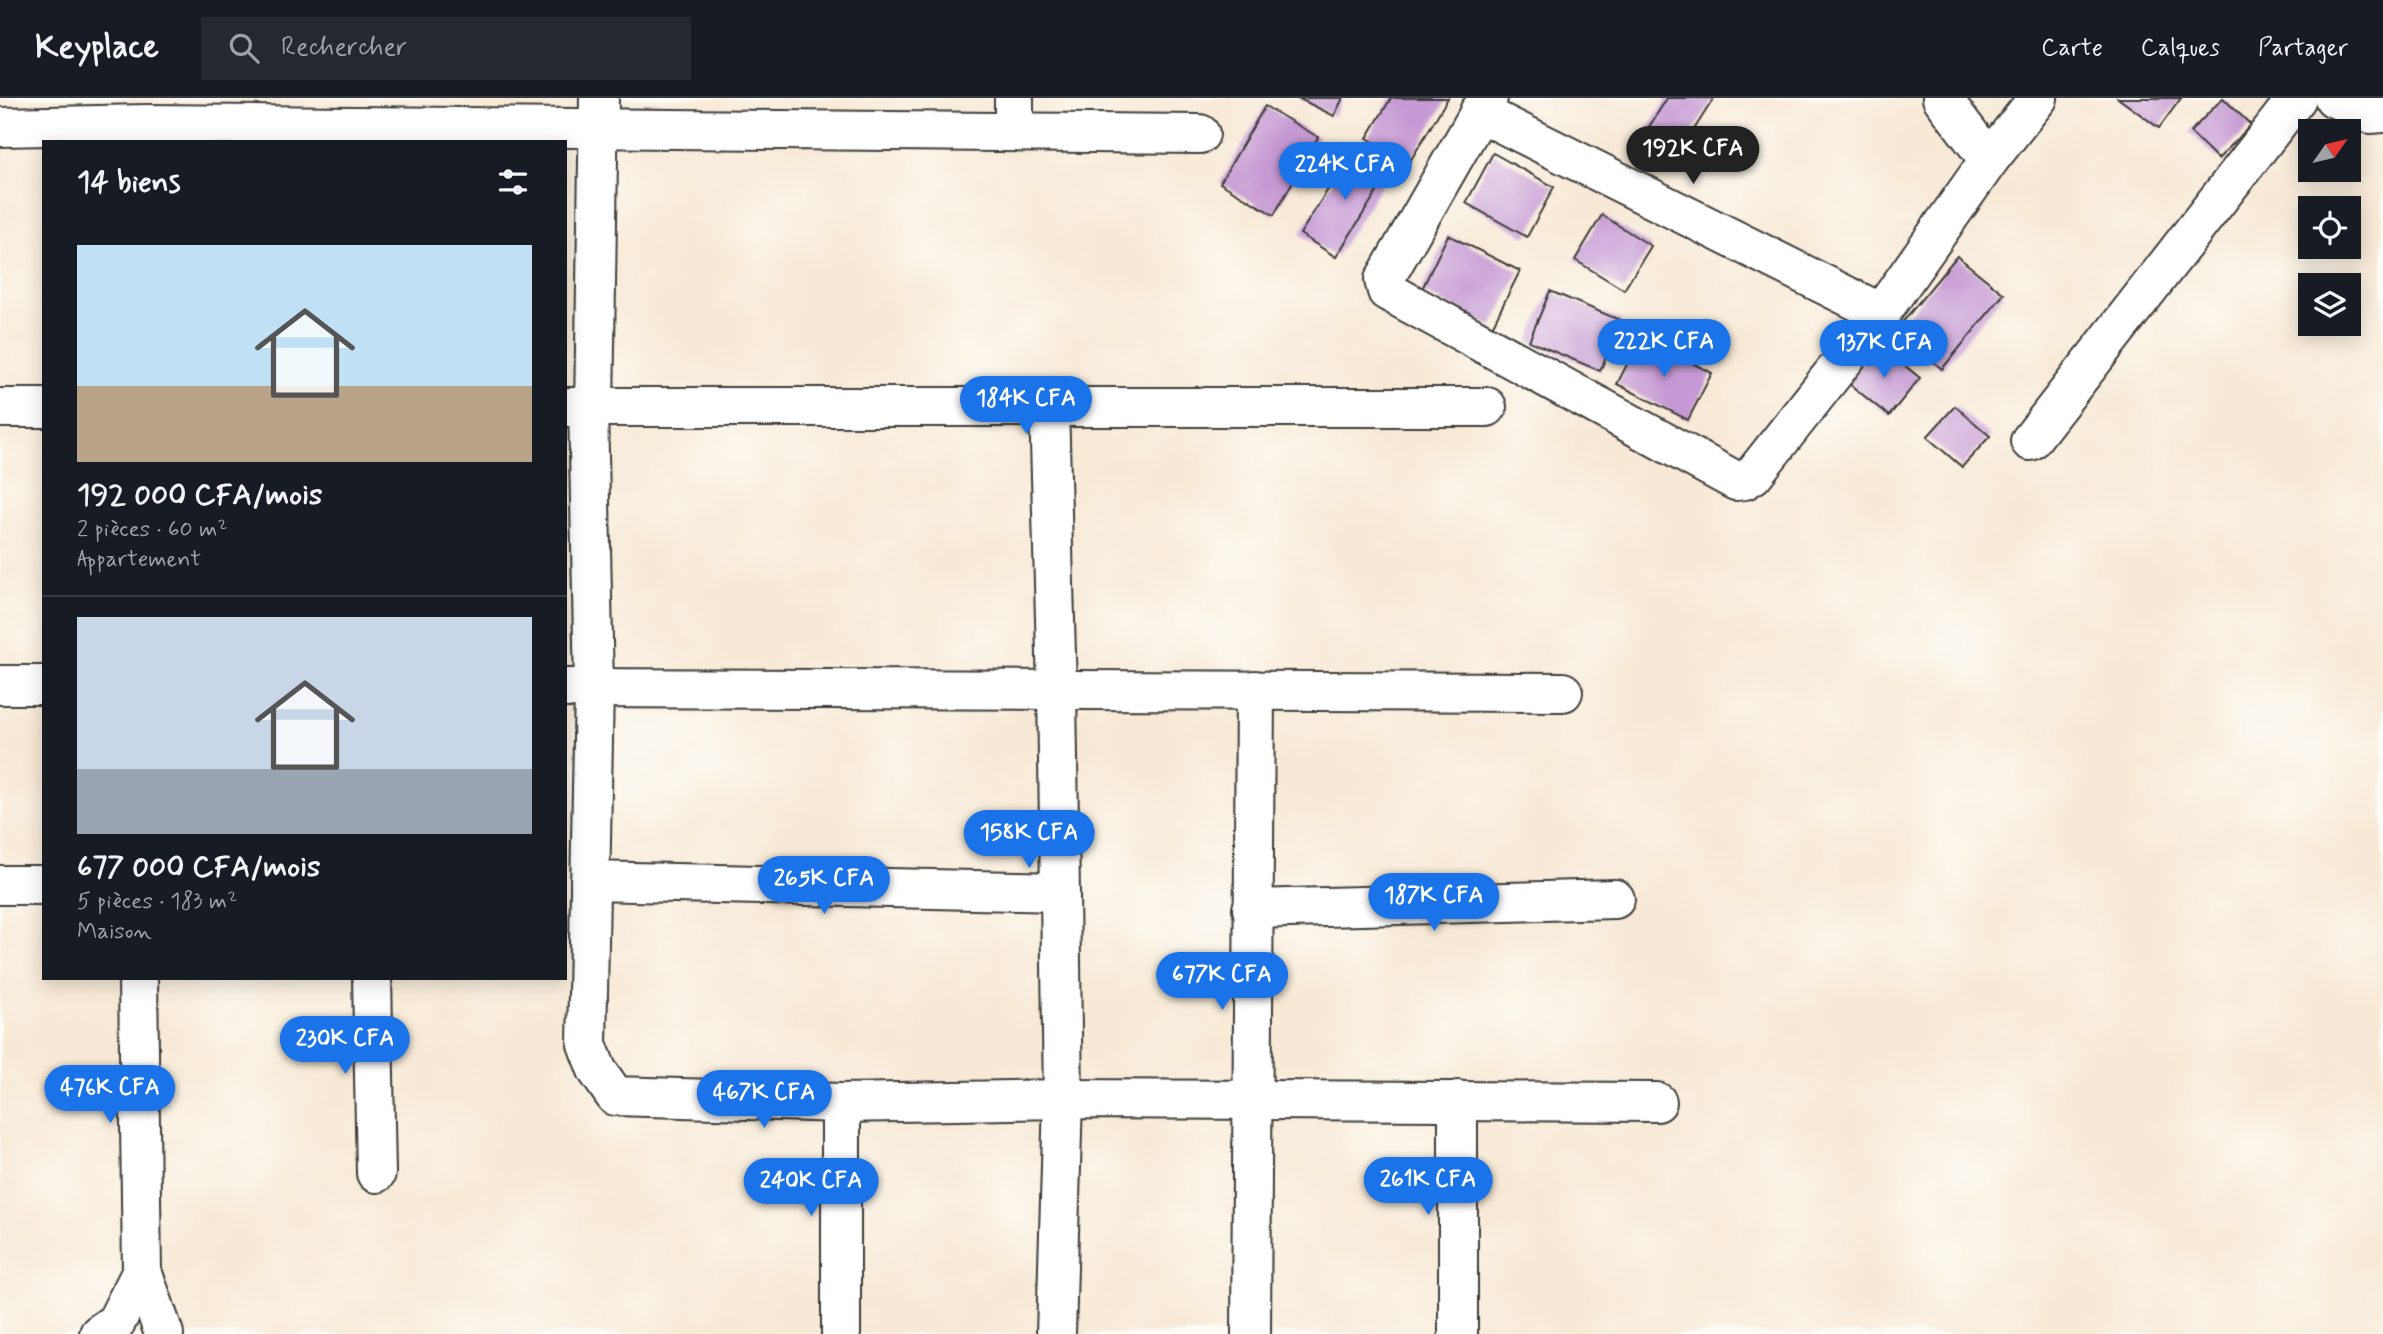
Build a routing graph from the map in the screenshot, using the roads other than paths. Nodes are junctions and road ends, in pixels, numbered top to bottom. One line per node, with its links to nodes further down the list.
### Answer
1 (1942, 98): 12 (street)
2 (2038, 98): 12 (street)
3 (2297, 98): 19 (street)
4 (2334, 98): 7 (street)
5 (1483, 105): 13 (street); 13 (street)
6 (599, 113): 8 (street); 9 (street); 15 (street)
7 (2383, 113)
8 (1014, 115): 11 (street)
9 (148, 121): 10 (street)
10 (0, 127)
11 (1200, 134)
12 (1989, 160): 13 (street)
13 (1881, 313)
14 (1049, 406): 15 (street); 16 (street); 23 (street)
15 (582, 407): 22 (street)
16 (1487, 407)
17 (0, 408): 18 (street)
18 (42, 408)
19 (2030, 442)
20 (0, 685): 21 (street)
21 (42, 685)
22 (580, 688): 23 (street); 26 (street)
23 (1057, 690): 24 (street); 29 (street)
24 (1255, 690): 25 (street); 31 (street)
25 (1563, 692)
26 (590, 881): 29 (street); 38 (street)
27 (0, 885): 28 (street)
28 (42, 885)
29 (1059, 892): 34 (street)
30 (1615, 899): 31 (street)
31 (1252, 909): 35 (street)
32 (138, 980): 40 (street)
33 (372, 980): 39 (street)
34 (1063, 1099): 35 (street); 38 (street); 44 (street)
35 (1251, 1100): 36 (street); 45 (street)
36 (1458, 1100): 37 (street); 46 (street)
37 (1657, 1102)
38 (841, 1103): 43 (street)
39 (376, 1173)
40 (142, 1271): 41 (street); 42 (street)
41 (99, 1334)
42 (164, 1334)
43 (841, 1334)
44 (1056, 1334)
45 (1251, 1334)
46 (1458, 1334)

